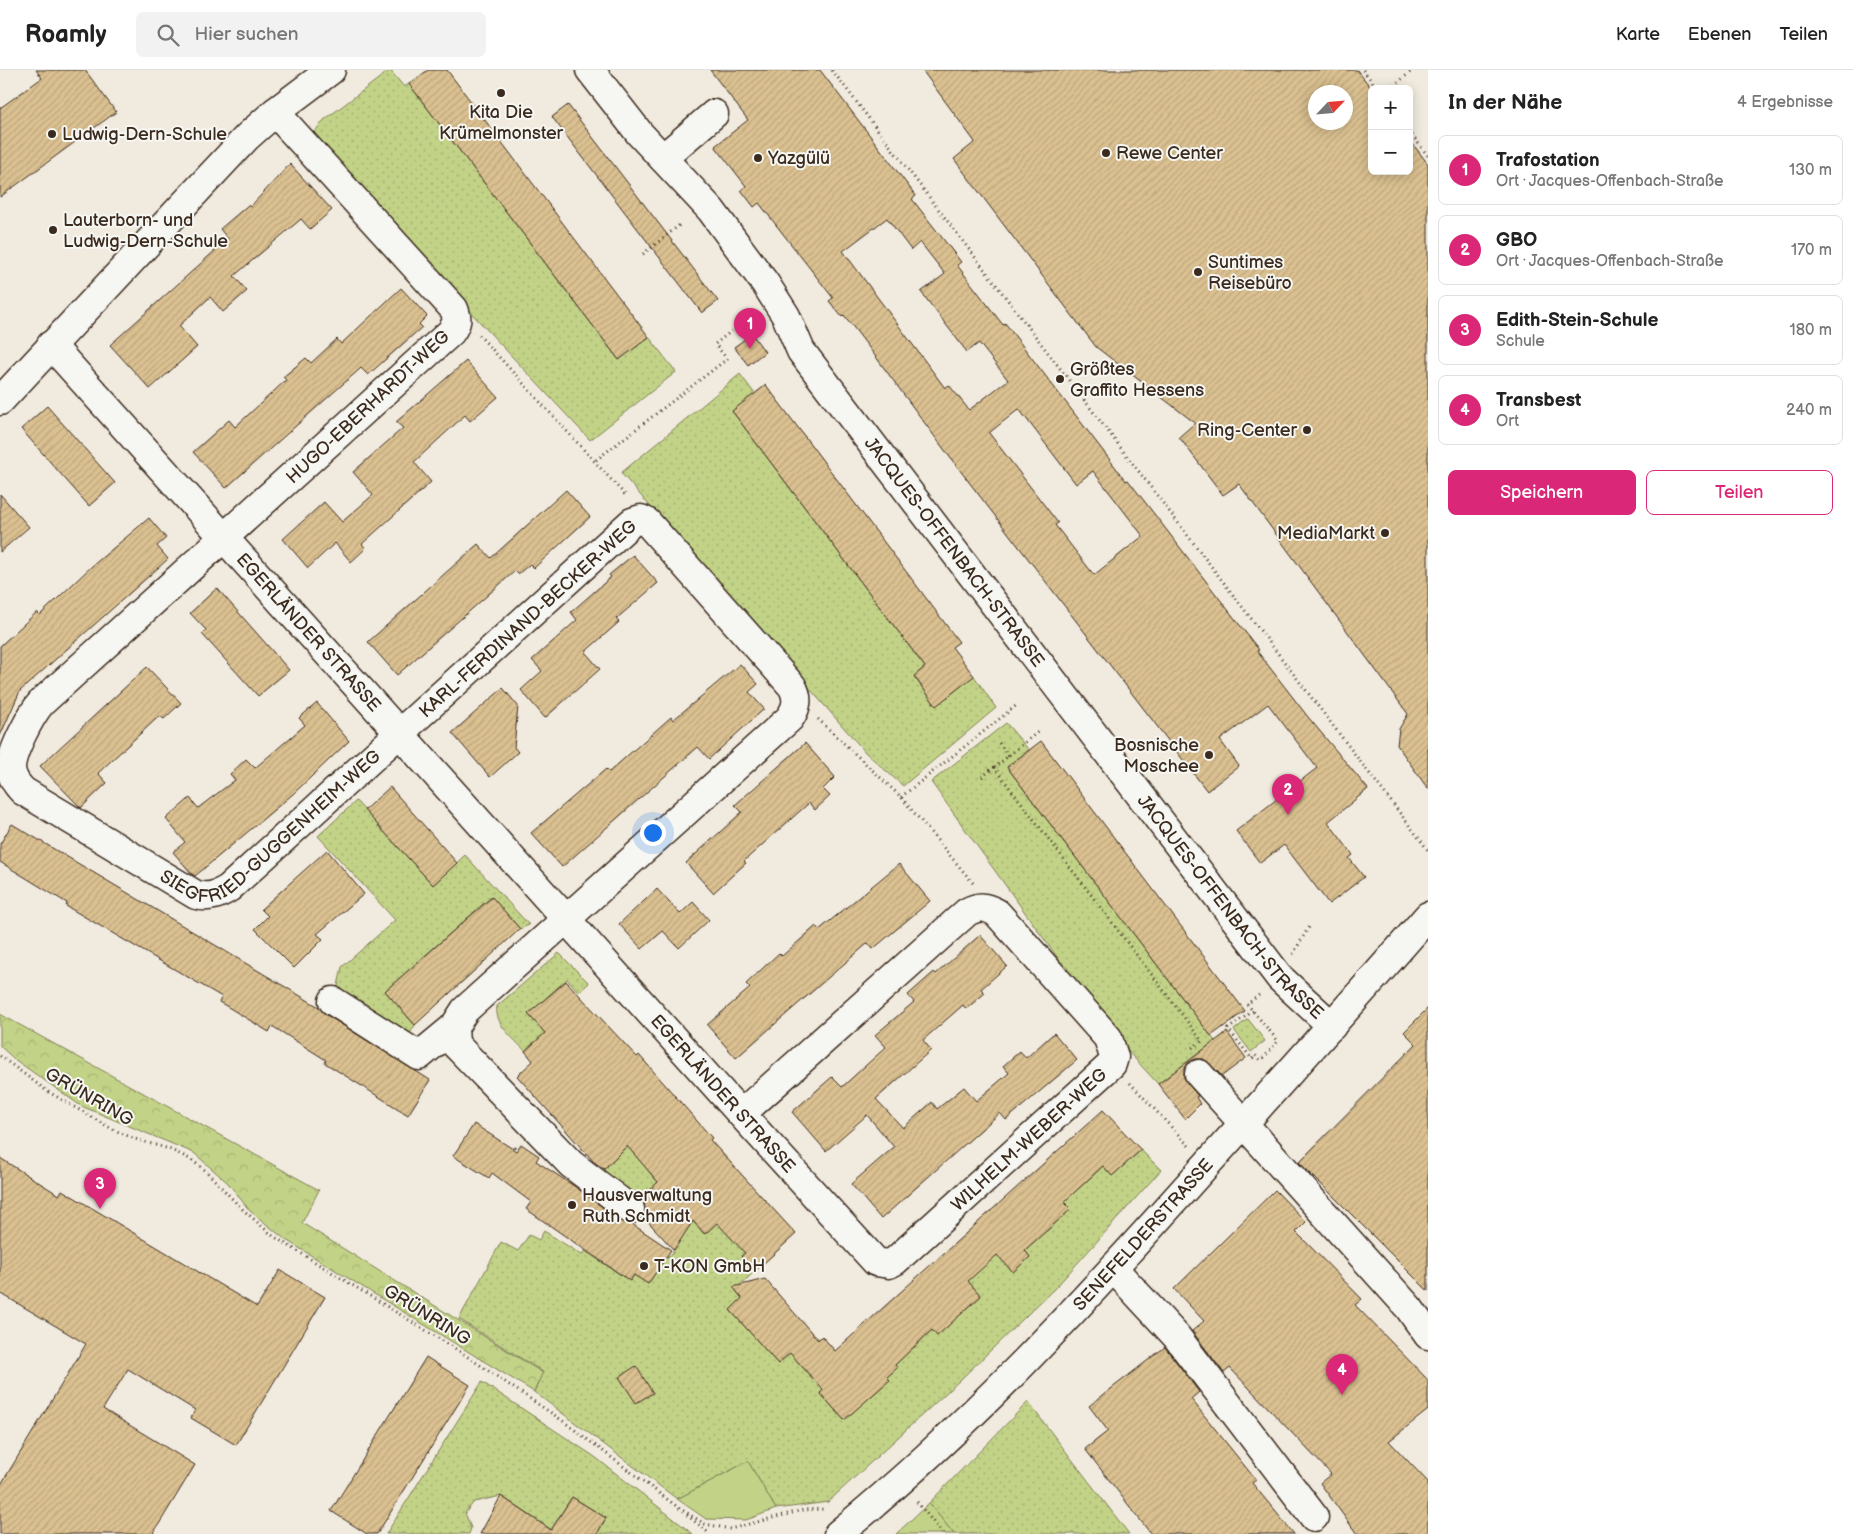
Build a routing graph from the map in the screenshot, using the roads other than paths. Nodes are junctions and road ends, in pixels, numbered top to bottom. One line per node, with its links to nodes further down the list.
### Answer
1 (331, 70): 3 (street)
2 (590, 70): 5 (street, JACQUES-OFFENBACH-STRASSE)
3 (275, 112): 6 (street); 8 (street, HUGO-EBERHARDT-WEG)
4 (714, 114): 5 (street)
5 (663, 158): 13 (street, JACQUES-OFFENBACH-STRASSE)
6 (51, 345): 7 (street); 8 (street, EGERLÄNDER STRASSE)
7 (0, 401)
8 (225, 538): 9 (street, EGERLÄNDER STRASSE); 9 (street, SIEGFRIED-GUGGENHEIM-WEG)
9 (400, 735): 11 (street, EGERLÄNDER STRASSE); 11 (street, KARL-FERDINAND-BECKER-WEG)
10 (1428, 916): 13 (street, SENEFELDERSTRASSE)
11 (566, 919): 14 (street); 16 (street, EGERLÄNDER STRASSE)
12 (333, 1001): 14 (street)
13 (1332, 1026): 17 (street, SENEFELDERSTRASSE)
14 (454, 1027): 18 (street)
15 (1199, 1074): 17 (street)
16 (741, 1114): 19 (street, EGERLÄNDER STRASSE); 19 (street, WILHELM-WEBER-WEG)
17 (1242, 1124): 20 (street, SENEFELDERSTRASSE); 21 (street)
18 (630, 1209)
19 (883, 1264)
20 (1113, 1268): 22 (street); 23 (street, SENEFELDERSTRASSE)
21 (1428, 1335)
22 (1314, 1517)
23 (847, 1527)

